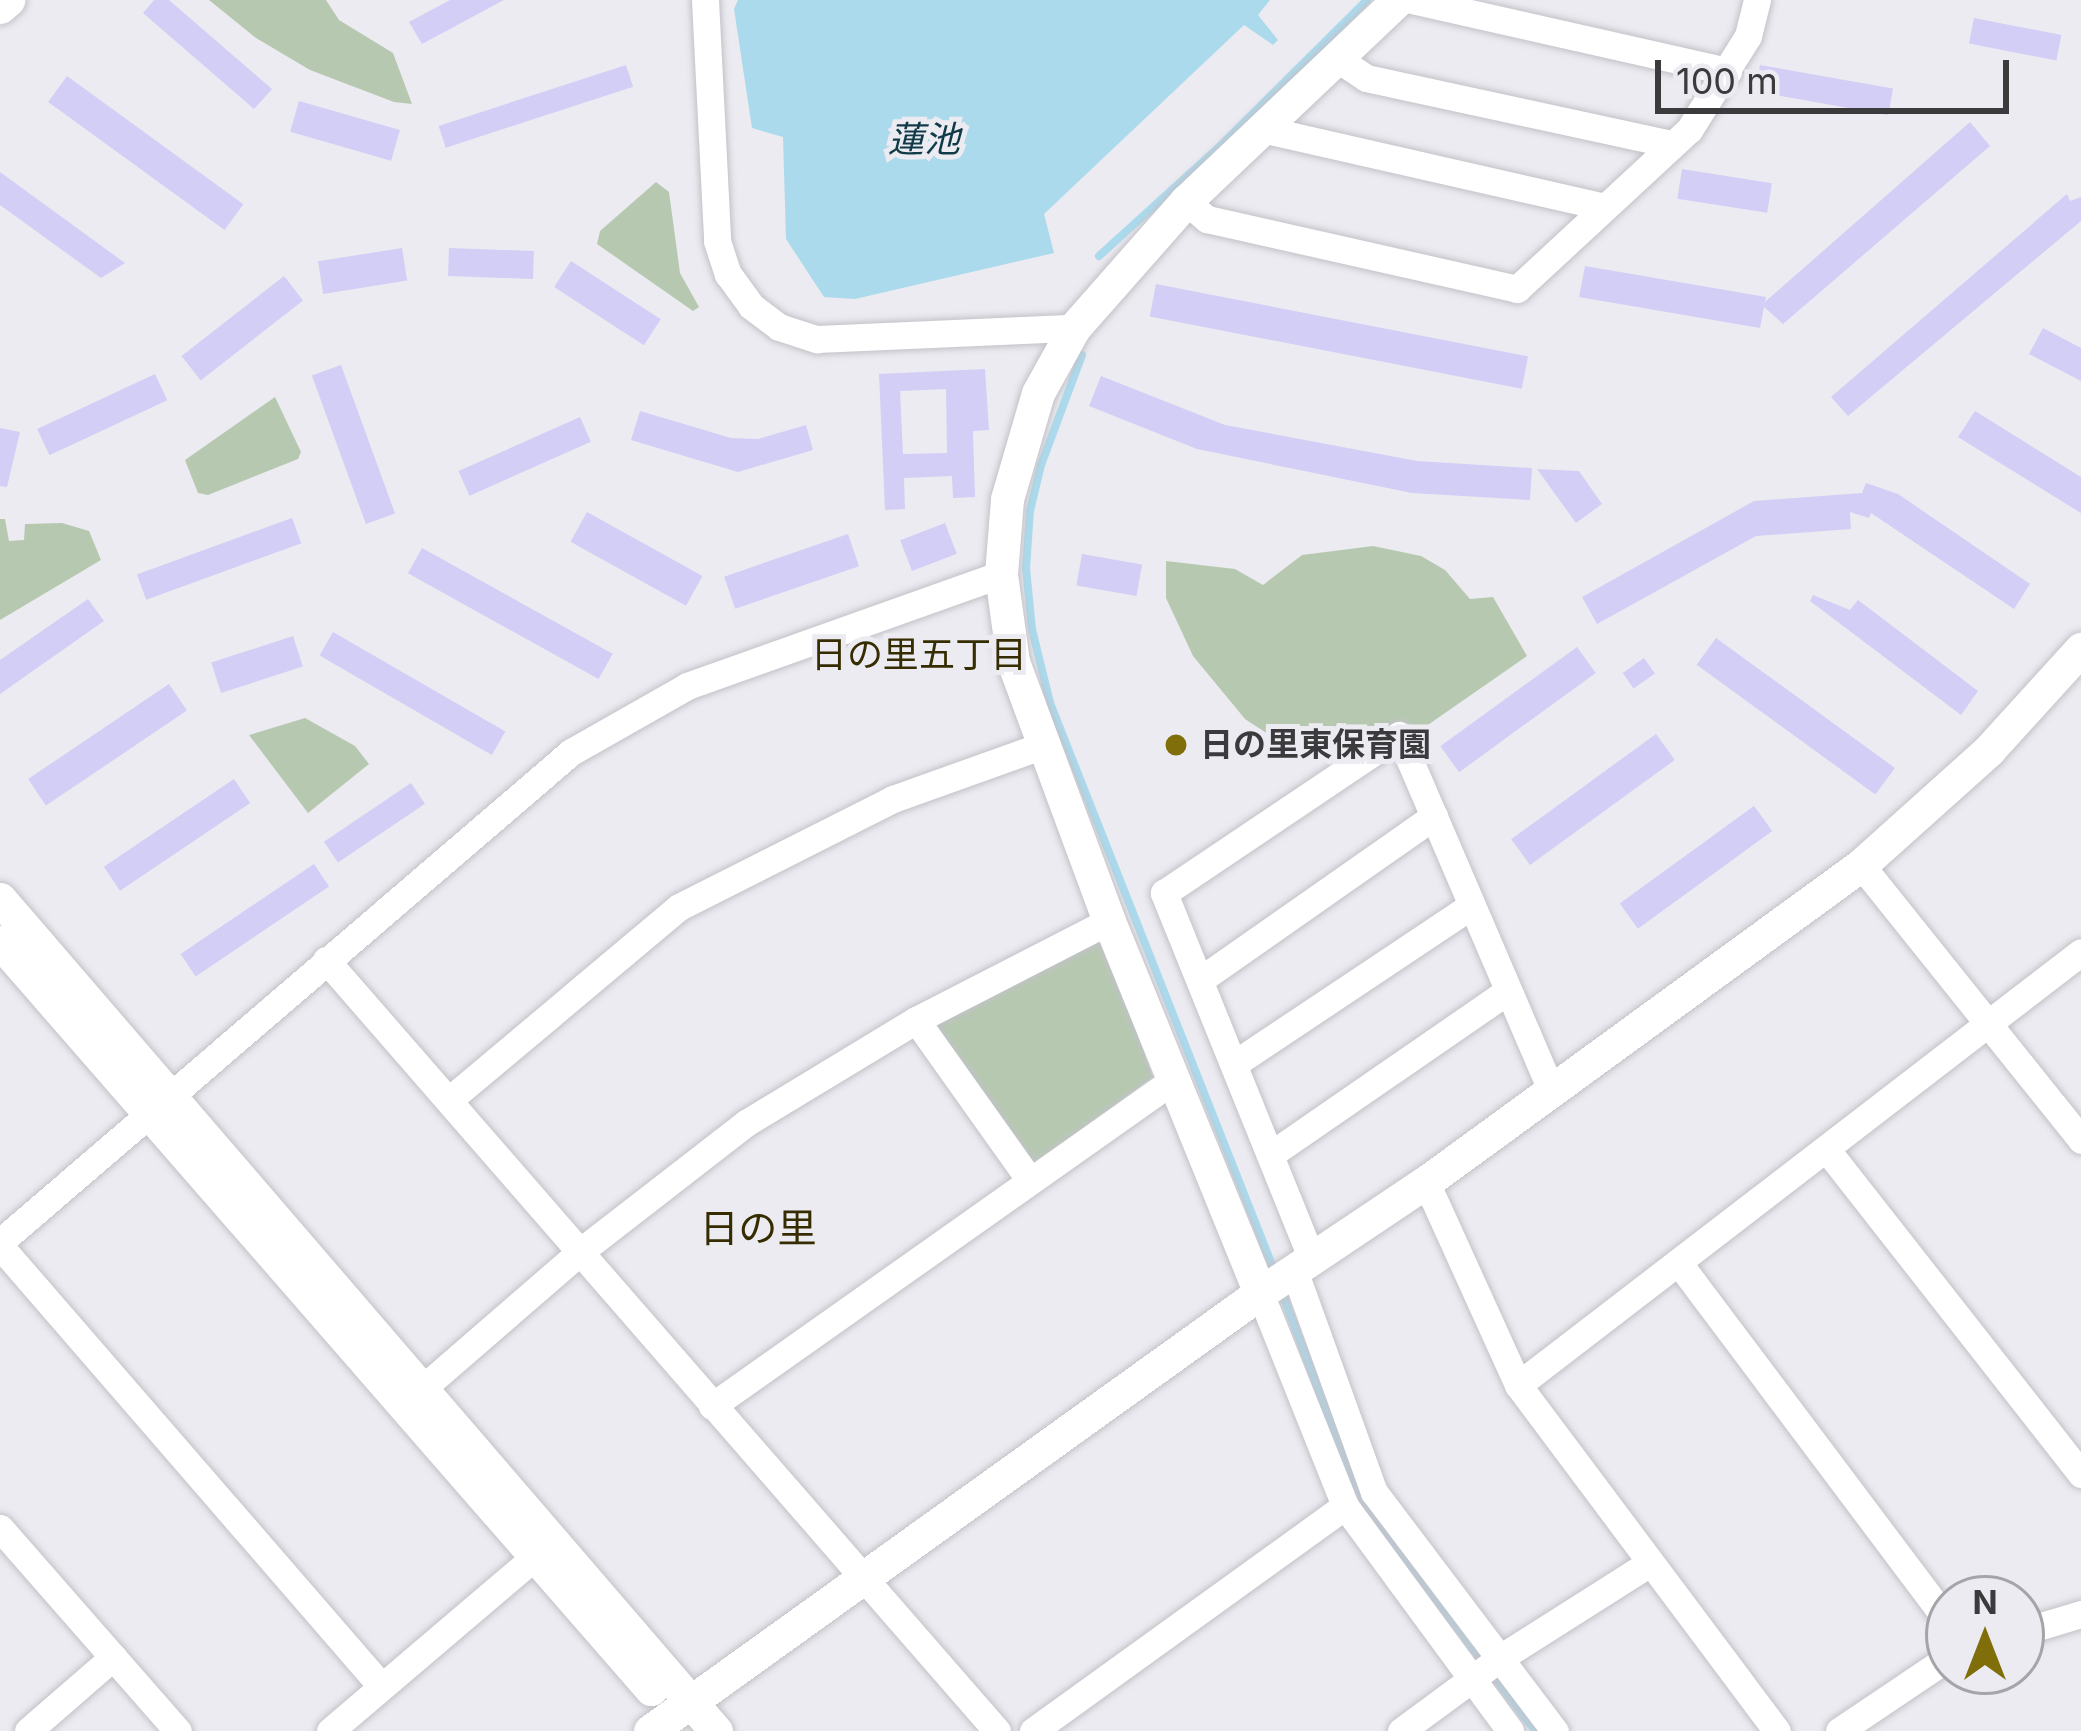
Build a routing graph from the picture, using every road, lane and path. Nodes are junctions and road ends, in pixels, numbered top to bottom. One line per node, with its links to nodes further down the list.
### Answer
1 (8, 0): 6 (street)
2 (705, 0): 13 (street)
3 (1398, 0): 7 (street)
4 (1412, 0): 8 (street)
5 (1757, 0): 8 (street)
6 (0, 7)
7 (1338, 59): 9 (street); 10 (street)
8 (1728, 70): 10 (street)
9 (1262, 130): 11 (street); 12 (street)
10 (1671, 144): 12 (street)
11 (1186, 201): 12 (street); 13 (street)
12 (1602, 206)
13 (1074, 328): 14 (street)
14 (1001, 574): 16 (street); 24 (street)
15 (2081, 649): 18 (street)
16 (1041, 746): 21 (street); 32 (street)
17 (1434, 816): 20 (street); 25 (street); 25 (street)
18 (1861, 865): 28 (street); 31 (street)
19 (0, 899): 33 (street)
20 (1472, 905): 26 (street); 29 (street)
21 (1109, 921): 27 (street); 30 (street)
22 (0, 942): 33 (street)
23 (2081, 952): 28 (street)
24 (326, 960): 32 (street); 33 (street)
25 (1199, 980): 29 (street)
26 (1508, 991): 31 (street); 36 (street)
27 (916, 1020): 37 (street); 40 (street)
28 (1991, 1026): 34 (street); 35 (street)
29 (1234, 1064): 36 (street)
30 (1172, 1081): 37 (street); 43 (street)
31 (1550, 1088): 38 (street)
32 (449, 1100): 40 (street)
33 (158, 1103): 39 (street); 45 (street)
34 (2081, 1140)
35 (1827, 1150): 41 (street); 47 (street)
36 (1270, 1155): 42 (street)
37 (1029, 1179): 46 (street)
38 (1426, 1182): 42 (street); 44 (street)
39 (0, 1244): 60 (street)
40 (581, 1251): 45 (street); 46 (street)
41 (1678, 1262): 44 (street); 53 (street)
42 (1302, 1263): 43 (street); 57 (street)
43 (1260, 1293): 48 (street); 52 (street)
44 (1517, 1385): 51 (street)
45 (412, 1398): 50 (street); 61 (street)
46 (712, 1406): 52 (street)
47 (2081, 1474)
48 (1345, 1506): 59 (street); 67 (street)
49 (0, 1528): 56 (street)
50 (533, 1558): 60 (street); 61 (street)
51 (1648, 1564): 57 (street); 71 (street)
52 (863, 1576): 61 (street); 66 (street)
53 (1925, 1591)
54 (2081, 1614): 55 (street)
55 (2045, 1625)
56 (113, 1657): 62 (street); 63 (street)
57 (1500, 1658): 59 (street); 70 (street)
58 (1925, 1674): 72 (street)
59 (1471, 1679): 68 (street); 69 (street)
60 (382, 1687): 64 (street)
61 (674, 1718): 65 (street)
62 (28, 1731)
63 (178, 1731)
64 (330, 1731)
65 (716, 1731)
66 (998, 1731)
67 (1033, 1731)
68 (1401, 1731)
69 (1510, 1731)
70 (1555, 1731)
71 (1777, 1731)
72 (1839, 1731)

